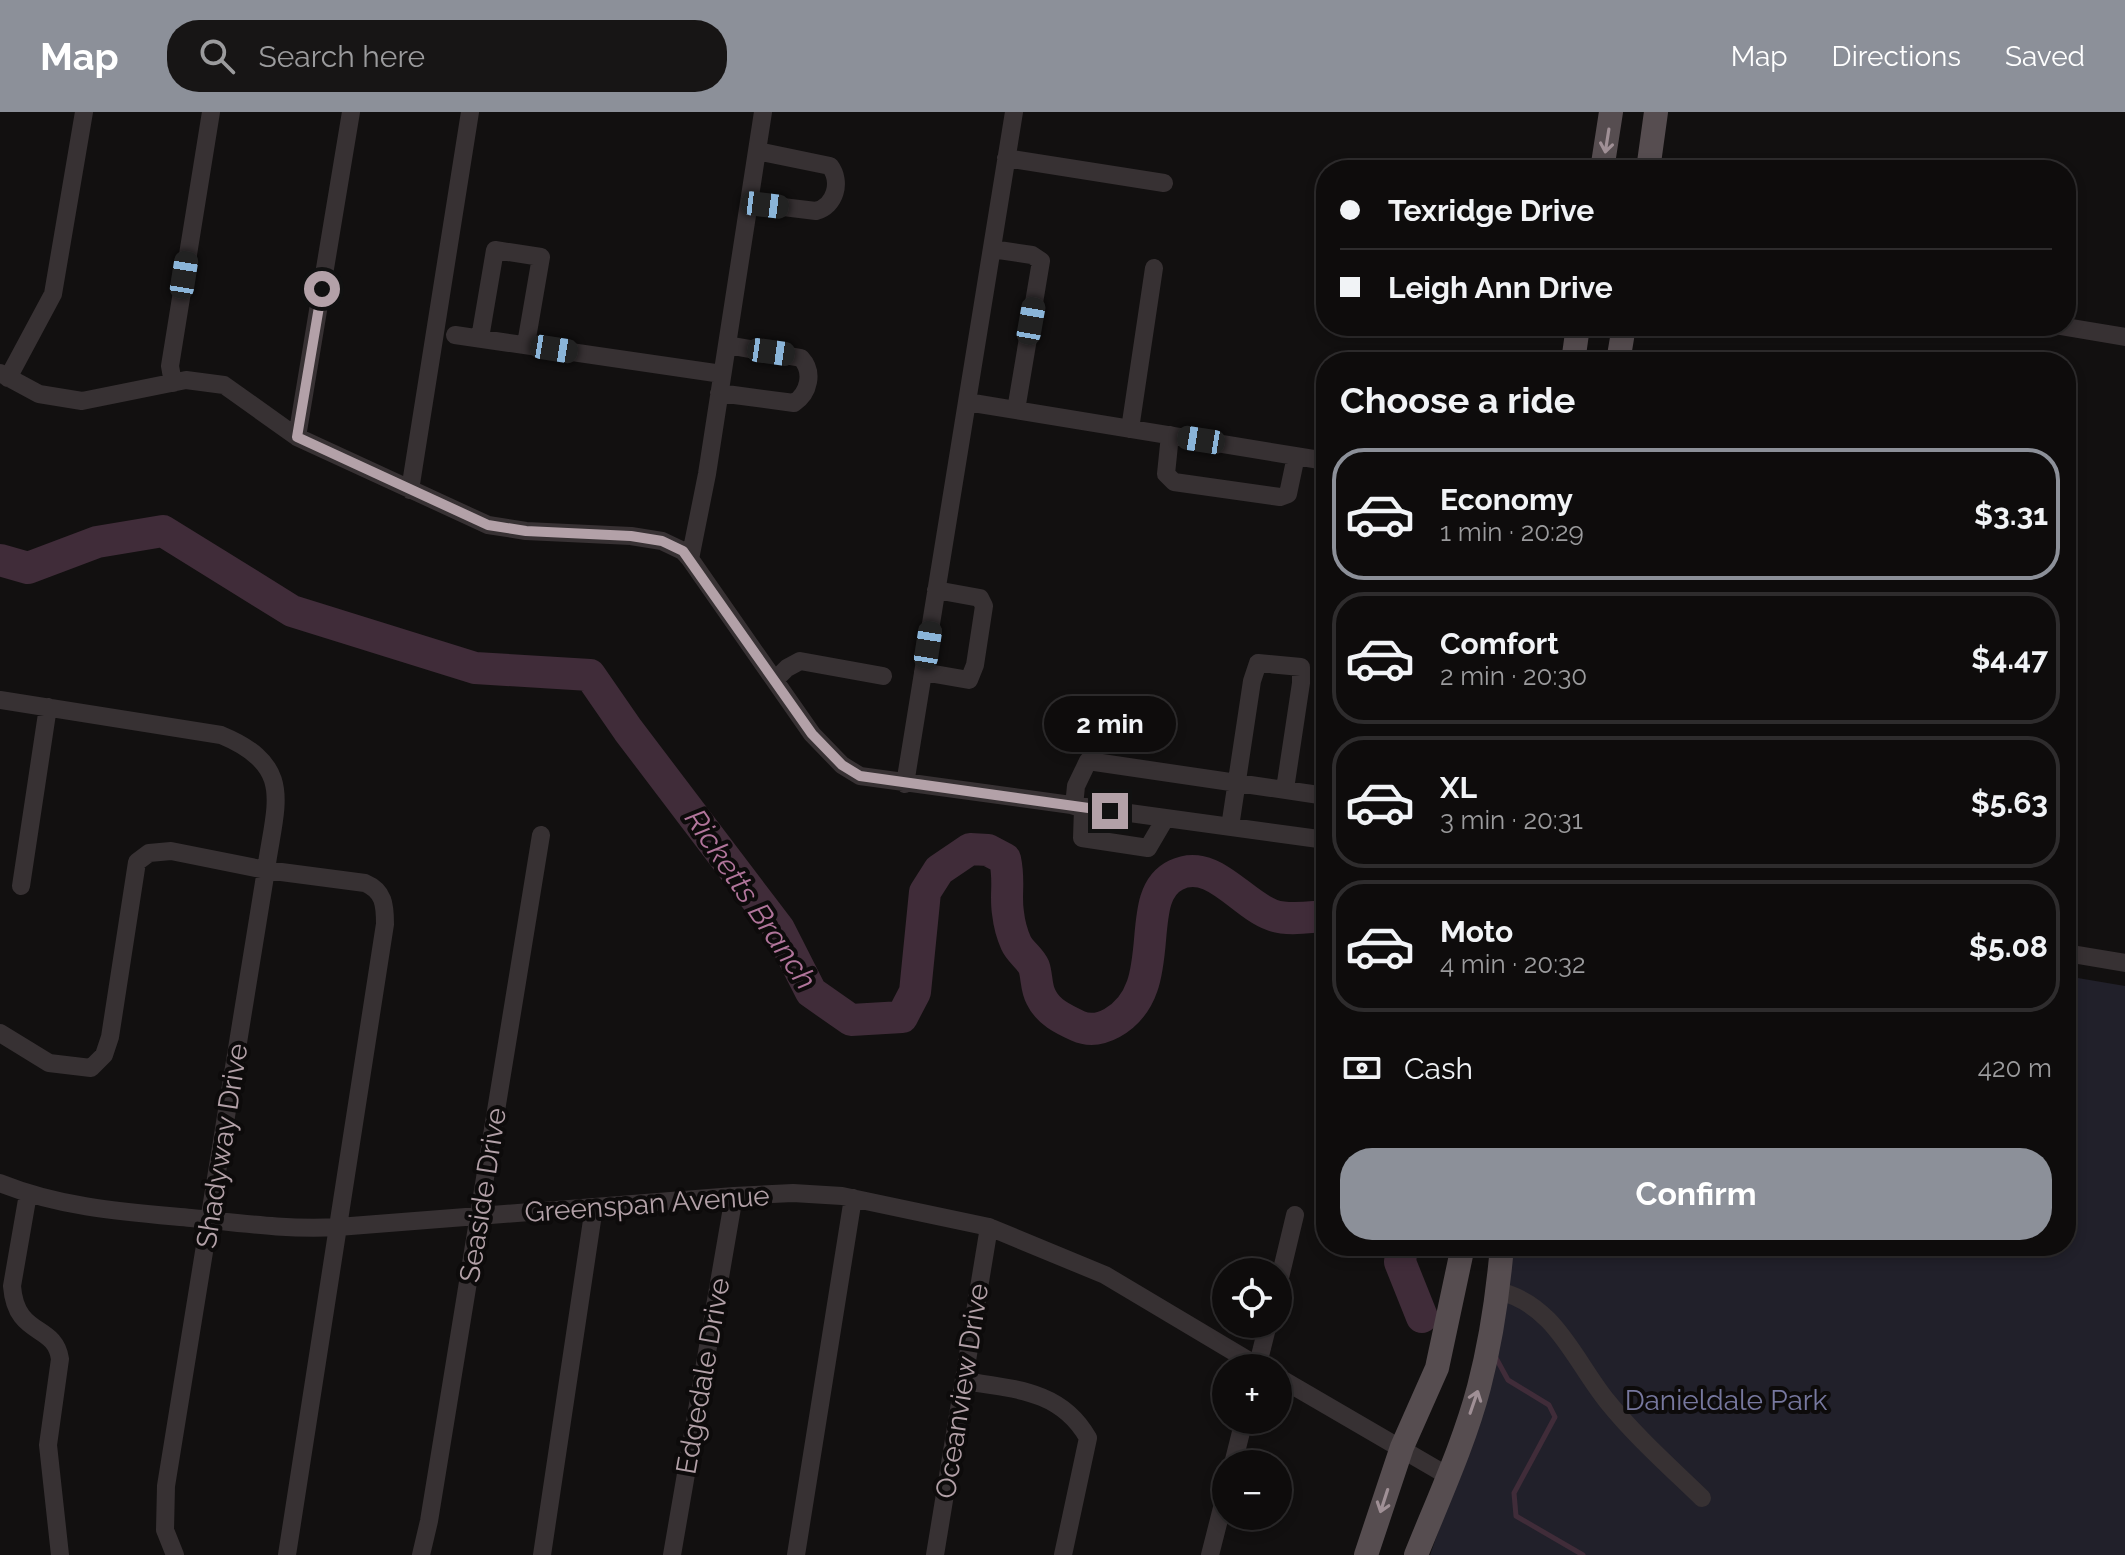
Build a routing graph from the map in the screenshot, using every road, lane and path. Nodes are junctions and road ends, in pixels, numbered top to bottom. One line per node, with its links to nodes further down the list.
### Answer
1 (84, 112): 23 (street)
2 (211, 112): 24 (street)
3 (351, 112): 30 (street)
4 (470, 112): 33 (street)
5 (763, 112): 9 (street)
6 (1014, 112): 10 (street)
7 (1611, 112): 11 (main road, one-way to 11)
8 (1656, 112): 12 (main road)
9 (757, 151): 14 (street); 14 (street)
10 (1006, 158): 13 (street); 15 (street)
11 (1604, 160)
12 (1649, 160)
13 (1164, 183)
14 (749, 203): 22 (street)
15 (992, 249): 26 (street); 27 (street)
16 (1154, 268): 28 (street)
17 (2076, 329): 19 (street)
18 (455, 335): 20 (street)
19 (2123, 336)
20 (480, 338): 21 (street); 21 (street)
21 (526, 344): 25 (street)
22 (727, 345): 25 (street); 25 (street)
23 (4, 376): 24 (street)
24 (173, 383): 30 (street)
25 (721, 384): 34 (street)
26 (967, 402): 27 (street); 35 (street)
27 (1016, 410): 28 (street)
28 (1130, 429): 29 (street)
29 (1170, 435): 31 (street); 31 (street)
30 (297, 437): 33 (street)
31 (1296, 456): 32 (street)
32 (1316, 459)
33 (410, 490): 34 (street)
34 (690, 559): 38 (street)
35 (936, 590): 36 (street); 36 (street)
36 (923, 672): 42 (street)
37 (883, 676): 38 (street)
38 (775, 680): 42 (street)
39 (0, 700): 40 (street)
40 (48, 707): 50 (street, Shadyway Drive); 51 (street)
41 (1237, 782): 43 (street); 43 (street); 45 (street); 47 (street)
42 (905, 784): 45 (street)
43 (1285, 789): 44 (street)
44 (1316, 794)
45 (1079, 807): 46 (street); 46 (street)
46 (1165, 819): 47 (street)
47 (1230, 827): 49 (street)
48 (541, 835): 61 (street, Seaside Drive)
49 (1316, 839)
50 (266, 870): 54 (street); 62 (street, Shadyway Drive); 63 (street)
51 (21, 886)
52 (2076, 955): 53 (street)
53 (2125, 963)
54 (0, 1033)
55 (0, 1183): 56 (street, Greenspan Avenue)
56 (28, 1194): 62 (street, Greenspan Avenue); 77 (street)
57 (734, 1196): 58 (street, Greenspan Avenue); 59 (street, Greenspan Avenue); 82 (street, Edgedale Drive)
58 (853, 1198): 64 (street, Greenspan Avenue); 83 (street)
59 (594, 1207): 61 (street, Greenspan Avenue); 81 (street)
60 (1295, 1215): 67 (street)
61 (479, 1216): 63 (street, Greenspan Avenue); 80 (street, Seaside Drive)
62 (210, 1220): 63 (street, Greenspan Avenue); 78 (street, Shadyway Drive)
63 (338, 1227): 79 (street)
64 (989, 1227): 70 (street, Greenspan Avenue); 71 (street, Oceanview Drive)
65 (1461, 1256): 68 (main road)
66 (1501, 1256): 69 (main road)
67 (1285, 1258)
68 (1456, 1283): 69 (main road); 73 (main road)
69 (1498, 1291): 74 (main road, one-way to 69); 75 (street)
70 (1237, 1354)
71 (964, 1381): 84 (street, Oceanview Drive); 85 (street)
72 (1292, 1385): 73 (street)
73 (1402, 1447): 74 (street); 87 (main road, one-way to 87)
74 (1448, 1476): 88 (main road)
75 (1702, 1498)
76 (1216, 1530): 86 (street)
77 (60, 1555)
78 (175, 1555)
79 (287, 1555)
80 (421, 1555)
81 (542, 1555)
82 (672, 1555)
83 (796, 1555)
84 (935, 1555)
85 (1063, 1555)
86 (1210, 1555)
87 (1366, 1555)
88 (1416, 1555)

